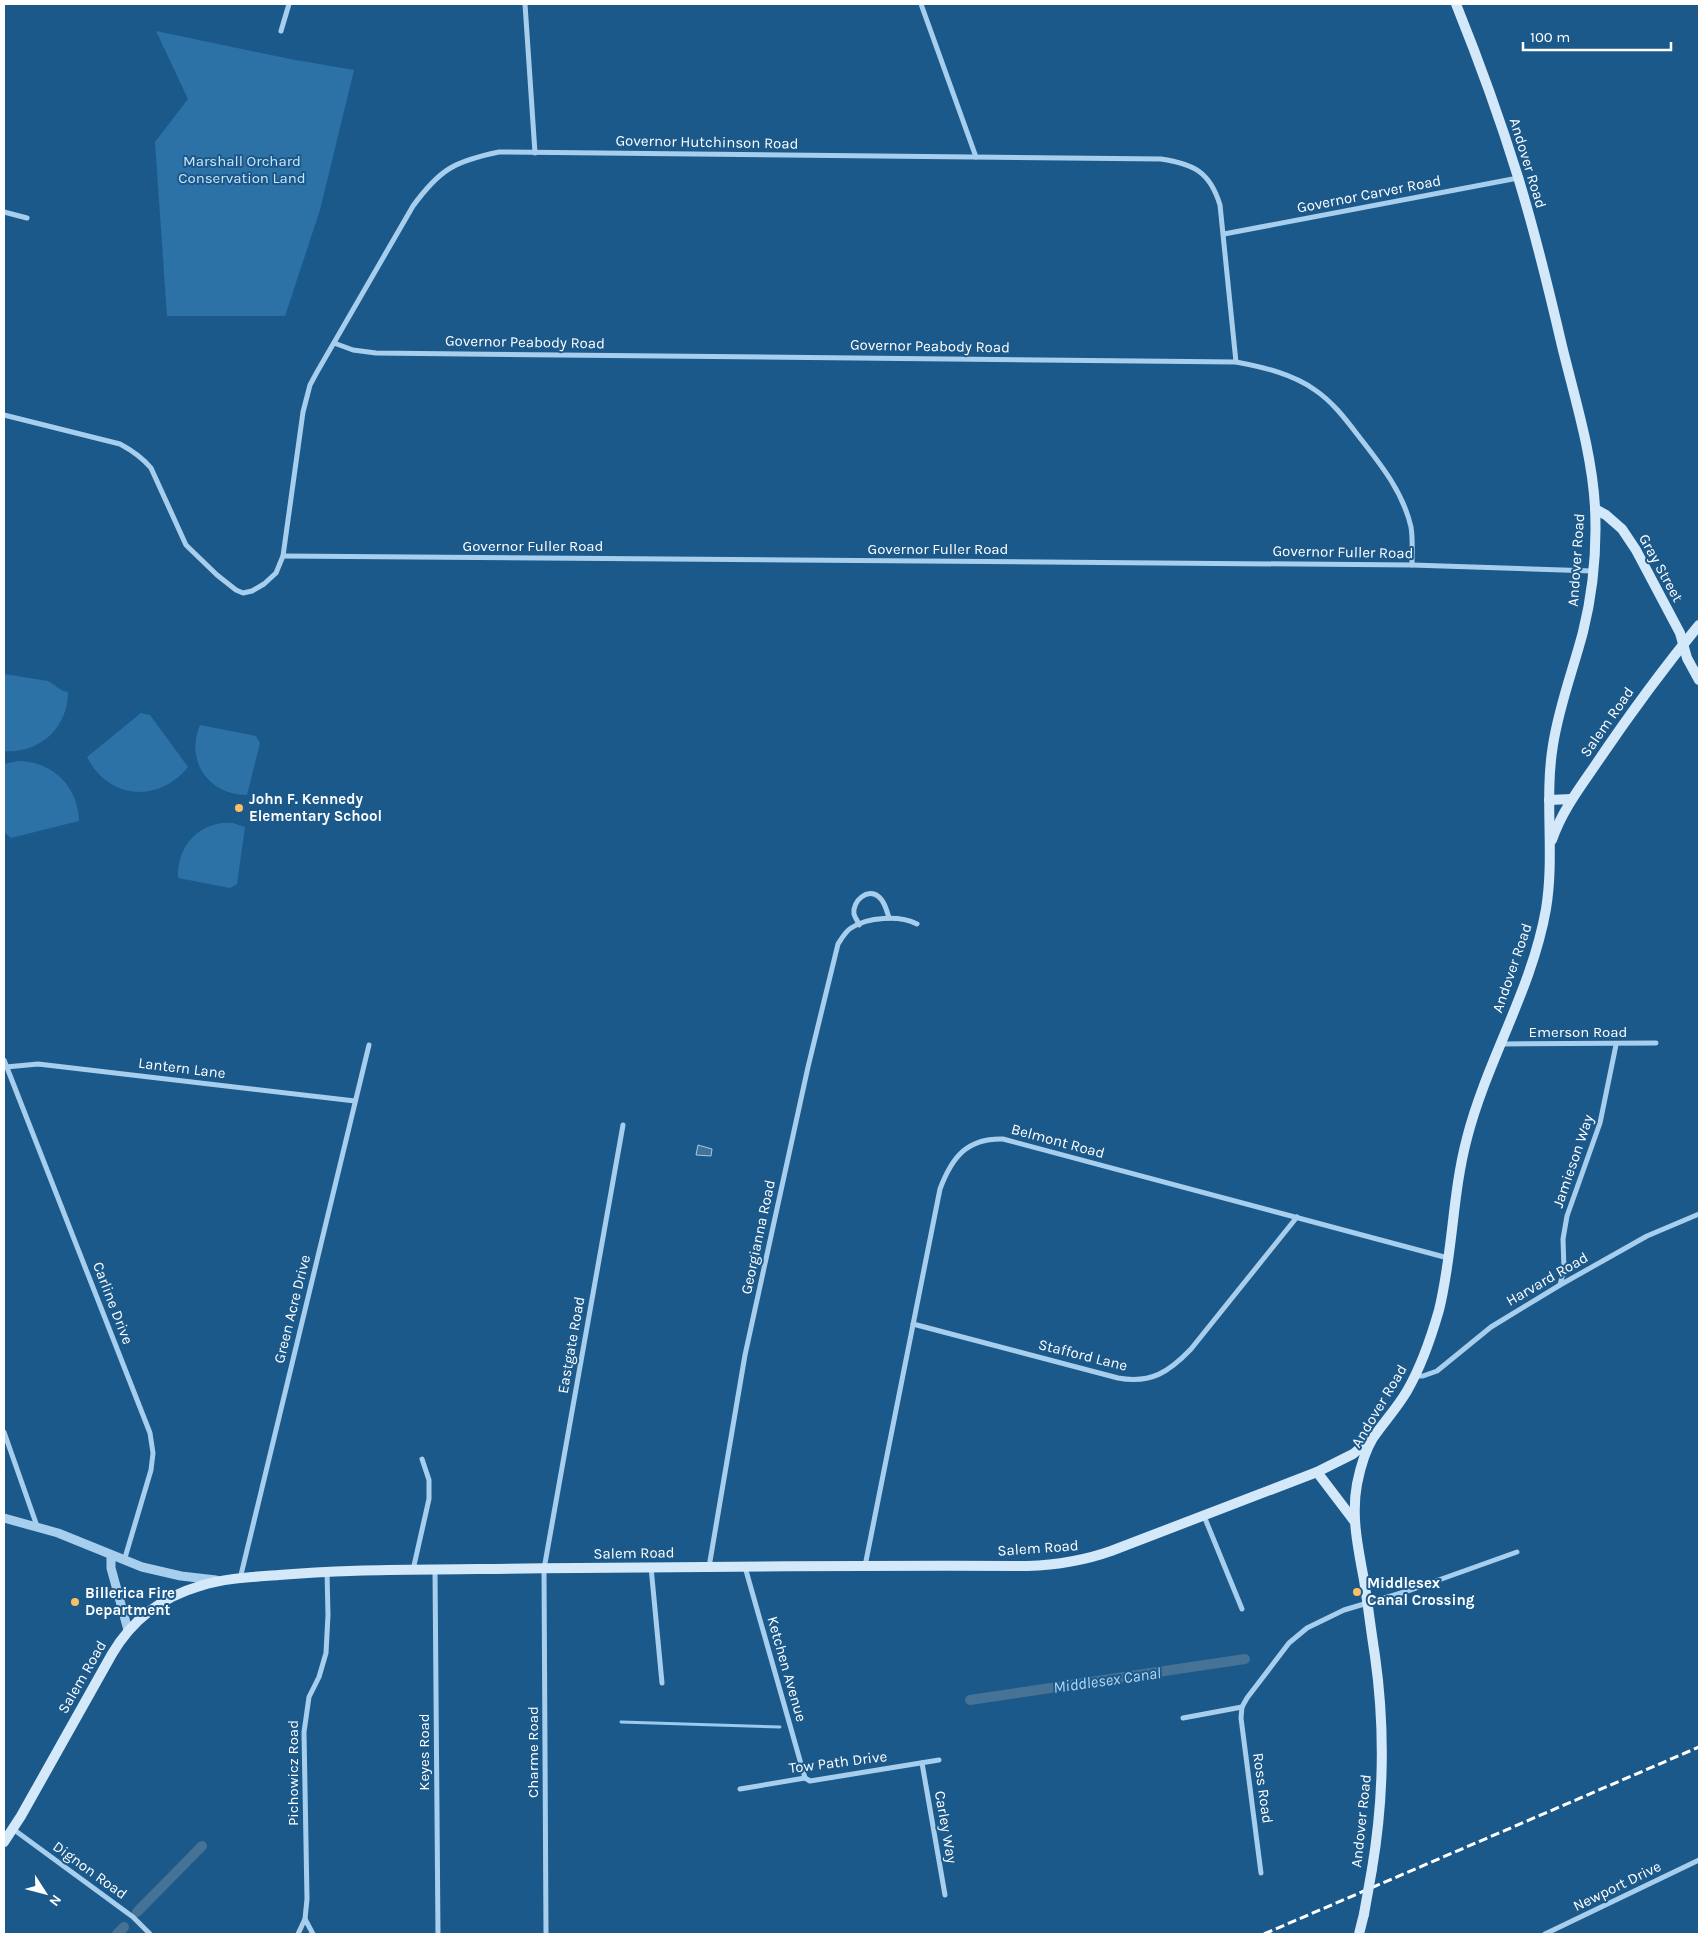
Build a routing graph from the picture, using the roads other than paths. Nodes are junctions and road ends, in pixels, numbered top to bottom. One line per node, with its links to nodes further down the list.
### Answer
1 (289, 4): 5 (street)
2 (525, 4): 6 (street)
3 (922, 4): 7 (street)
4 (1456, 4): 8 (main road, Andover Road)
5 (281, 31)
6 (535, 153): 7 (street, Governor Hutchinson Road); 12 (street, Governor Hutchinson Road)
7 (976, 158): 11 (street, Governor Hutchinson Road)
8 (1518, 178): 11 (street, Governor Carver Road); 15 (main road, Andover Road)
9 (4, 212): 10 (street)
10 (27, 218)
11 (1224, 234): 13 (street, Governor Hutchinson Road)
12 (334, 342): 13 (street, Governor Peabody Road); 16 (street, Governor Hutchinson Road)
13 (1236, 362): 17 (street, Governor Peabody Road)
14 (4, 416): 16 (street)
15 (1595, 509): 18 (main road, Andover Road); 20 (main road, Gray Street)
16 (283, 556): 17 (street, Governor Fuller Road)
17 (1412, 565): 18 (street, Governor Fuller Road)
18 (1593, 571): 23 (main road, Andover Road)
19 (1699, 625): 20 (main road, Salem Road)
20 (1683, 644): 21 (main road, Gray Street); 22 (main road, Salem Road)
21 (1699, 680)
22 (1572, 799): 23 (main road); 24 (main road, Salem Road)
23 (1549, 800): 24 (main road, Andover Road)
24 (1550, 844): 28 (main road, Andover Road)
25 (889, 918): 26 (street, Georgianna Road); 27 (street, Georgianna Road); 27 (street)
26 (917, 924)
27 (860, 925): 55 (street, Georgianna Road)
28 (1501, 1044): 29 (street, Emerson Road); 38 (main road, Andover Road)
29 (1616, 1044): 30 (street, Emerson Road); 39 (street, Jamieson Way)
30 (1656, 1044)
31 (368, 1045): 34 (street, Green Acre Drive)
32 (4, 1060): 33 (street, Carline Drive)
33 (6, 1066): 34 (street, Lantern Lane); 52 (street, Carline Drive)
34 (355, 1100): 61 (street, Green Acre Drive)
35 (623, 1125): 57 (street, Eastgate Road)
36 (1699, 1214): 39 (street, Harvard Road)
37 (1297, 1217): 38 (street, Belmont Road); 40 (street, Stafford Lane); 40 (street, Belmont Road)
38 (1448, 1258): 41 (main road, Andover Road)
39 (1560, 1285): 41 (street, Harvard Road)
40 (913, 1324): 53 (street, Belmont Road)
41 (1415, 1376): 43 (main road, Andover Road)
42 (4, 1432): 49 (street)
43 (1374, 1436): 45 (main road, Salem Road); 48 (main road, Andover Road)
44 (422, 1459): 58 (street)
45 (1317, 1472): 46 (main road, Salem Road); 48 (main road)
46 (1204, 1515): 53 (main road, Salem Road); 63 (street)
47 (4, 1518): 49 (street)
48 (1355, 1522): 62 (main road, Andover Road)
49 (37, 1526): 51 (street)
50 (1518, 1552): 62 (street)
51 (111, 1556): 52 (street); 64 (street)
52 (124, 1561): 61 (street)
53 (865, 1566): 56 (main road, Salem Road)
54 (651, 1567): 55 (main road, Salem Road); 57 (main road, Salem Road); 65 (street)
55 (709, 1567): 56 (main road, Salem Road)
56 (745, 1567): 70 (street, Ketchen Avenue)
57 (544, 1569): 59 (main road, Salem Road); 82 (street, Charme Road)
58 (413, 1570): 59 (main road, Salem Road); 60 (main road, Salem Road)
59 (435, 1570): 81 (street, Keyes Road)
60 (327, 1571): 61 (main road, Salem Road); 77 (street, Pichowicz Road)
61 (237, 1580): 64 (main road, Salem Road)
62 (1367, 1603): 66 (street); 83 (main road, Andover Road, bridge)
63 (1242, 1609)
64 (128, 1630): 72 (main road, Salem Road)
65 (662, 1682)
66 (1242, 1707): 67 (street); 75 (street, Ross Road)
67 (1183, 1718)
68 (940, 1760): 69 (street, Tow Path Drive)
69 (922, 1763): 70 (street, Tow Path Drive); 76 (street, Carley Way)
70 (805, 1778): 71 (street, Tow Path Drive)
71 (740, 1789)
72 (13, 1829): 73 (main road, Salem Road); 78 (street, Dignon Road)
73 (4, 1842)
74 (1699, 1860): 84 (street, Newport Drive)
75 (1262, 1873)
76 (945, 1894)
77 (305, 1919): 79 (street, Pichowicz Road); 80 (street)
78 (150, 1934)
79 (298, 1934)
80 (313, 1934)
81 (438, 1934)
82 (546, 1934)
83 (1359, 1934)
84 (1545, 1934)

